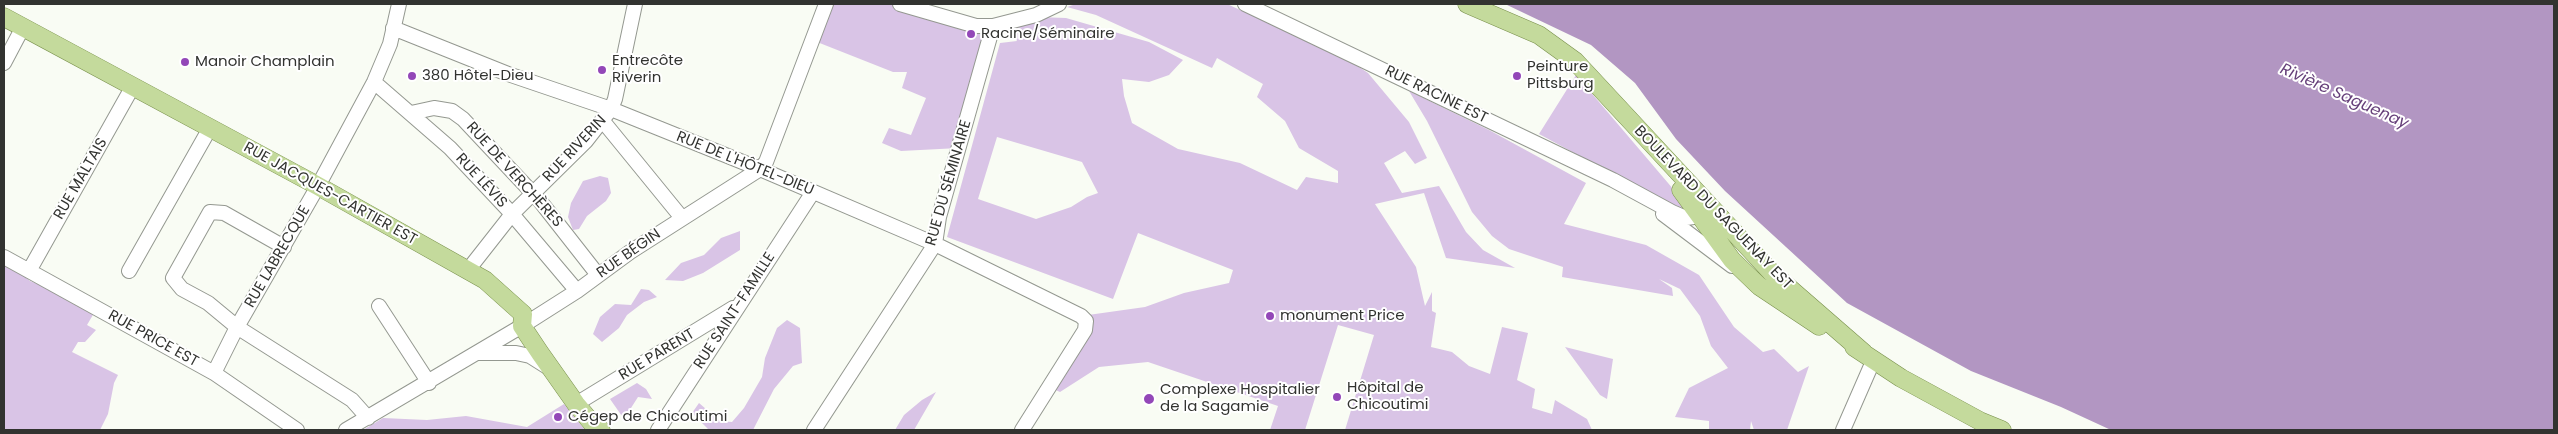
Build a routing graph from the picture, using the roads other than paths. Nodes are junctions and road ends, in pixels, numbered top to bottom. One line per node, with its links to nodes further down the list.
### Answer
1 (399, 4): 12 (street, RUE LABRECQUE)
2 (635, 4): 17 (street, RUE RIVERIN)
3 (826, 4): 20 (street, RUE BÉGIN)
4 (900, 4): 10 (street)
5 (933, 4): 10 (street)
6 (1059, 4): 10 (street)
7 (1245, 4): 22 (street, RUE RACINE EST)
8 (1467, 4): 18 (main road, BOULEVARD DU SAGUENAY EST)
9 (4, 17): 11 (main road, RUE JACQUES-CARTIER EST)
10 (994, 26): 29 (street, RUE DU SÉMINAIRE)
11 (23, 27): 13 (street); 15 (main road, RUE JACQUES-CARTIER EST)
12 (393, 28): 14 (street, RUE LABRECQUE); 17 (street, RUE DE L'HÔTEL-DIEU)
13 (4, 63)
14 (374, 82): 16 (street, RUE LÉVIS); 21 (street, RUE LABRECQUE)
15 (133, 86): 19 (main road, RUE JACQUES-CARTIER EST); 33 (street, RUE MALTAIS)
16 (411, 113): 24 (street, RUE DE VERCHÈRES); 25 (street, RUE LÉVIS)
17 (607, 115): 20 (street, RUE DE L'HÔTEL-DIEU); 24 (street, RUE RIVERIN); 27 (street)
18 (1629, 122): 26 (main road, BOULEVARD DU SAGUENAY EST); 28 (main road, BOULEVARD DU SAGUENAY EST)
19 (210, 128): 21 (main road, RUE JACQUES-CARTIER EST); 34 (street)
20 (760, 169): 23 (street, RUE DE L'HÔTEL-DIEU); 27 (street, RUE BÉGIN)
21 (318, 186): 30 (street, RUE LABRECQUE); 32 (main road, RUE JACQUES-CARTIER EST)
22 (1626, 187): 26 (street, RUE RACINE EST); 36 (street, RUE RACINE EST)
23 (813, 192): 29 (street, RUE DE L'HÔTEL-DIEU); 39 (street, RUE SAINT-FAMILLE)
24 (533, 193): 25 (street, RUE RIVERIN); 35 (street, RUE DE VERCHÈRES)
25 (512, 214): 32 (street, RUE RIVERIN); 37 (street, RUE LÉVIS)
26 (1700, 217): 28 (street, RUE RACINE EST); 36 (main road, BOULEVARD DU SAGUENAY EST)
27 (682, 218): 35 (street, RUE BÉGIN)
28 (1720, 218): 43 (main road, BOULEVARD DU SAGUENAY EST)
29 (935, 244): 53 (street, RUE DU SÉMINAIRE); 54 (street, RUE DE L'HÔTEL-DIEU)
30 (284, 247): 41 (street, RUE LABRECQUE); 41 (street)
31 (4, 257): 33 (street, RUE PRICE EST)
32 (468, 270): 40 (main road, RUE JACQUES-CARTIER EST)
33 (28, 271): 45 (street, RUE PRICE EST)
34 (129, 271)
35 (598, 275): 37 (street, RUE BÉGIN)
36 (1758, 286): 43 (main road, BOULEVARD DU SAGUENAY EST)
37 (577, 291): 40 (street, RUE BÉGIN)
38 (379, 306): 46 (street)
39 (737, 306): 47 (street, RUE PARENT); 52 (street, RUE SAINT-FAMILLE)
40 (522, 326): 42 (street, RUE BÉGIN); 44 (main road, RUE JACQUES-CARTIER EST)
41 (237, 327): 45 (street, RUE LABRECQUE); 48 (street)
42 (478, 353): 44 (street); 46 (street, RUE BÉGIN)
43 (1869, 356): 55 (street); 56 (main road, BOULEVARD DU SAGUENAY EST)
44 (553, 371): 47 (main road, RUE JACQUES-CARTIER EST)
45 (214, 373): 49 (street, RUE PRICE EST)
46 (429, 383): 48 (street, RUE BÉGIN)
47 (576, 404): 51 (main road, RUE JACQUES-CARTIER EST)
48 (368, 418): 50 (street, RUE BÉGIN)
49 (291, 428)
50 (346, 430)
51 (601, 430)
52 (658, 430)
53 (814, 430)
54 (1022, 430)
55 (1843, 430)
56 (2002, 430)

